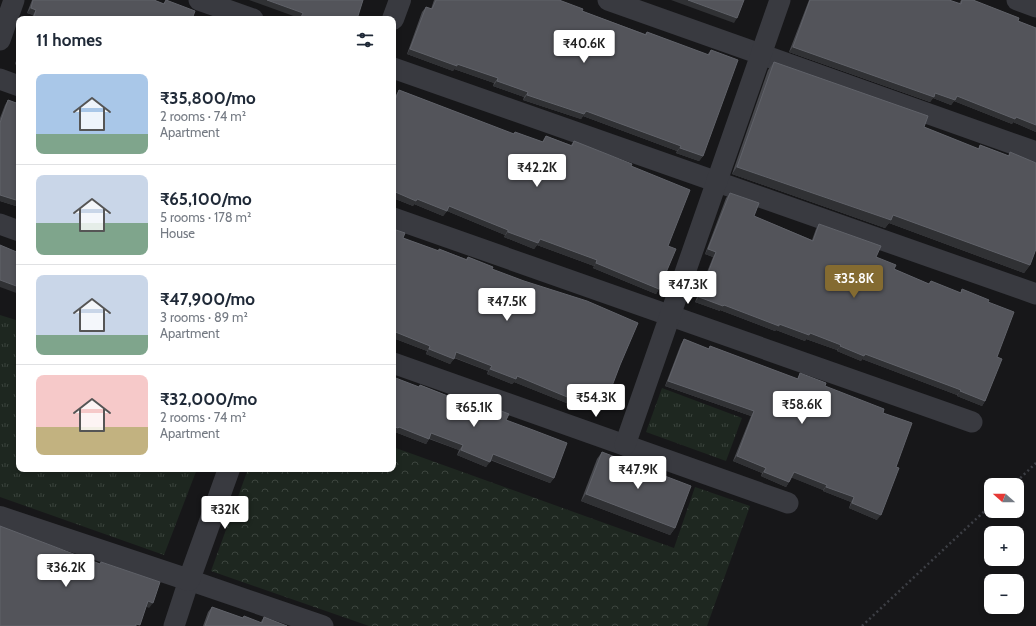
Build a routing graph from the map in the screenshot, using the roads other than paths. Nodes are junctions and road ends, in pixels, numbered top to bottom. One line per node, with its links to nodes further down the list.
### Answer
1 (14, 0): 10 (street)
2 (199, 0): 8 (street)
3 (400, 0): 9 (street)
4 (608, 0): 11 (street)
5 (780, 0): 11 (street)
6 (1017, 0): 7 (street)
7 (1036, 7)
8 (244, 16)
9 (394, 16)
10 (0, 40)
11 (761, 55): 15 (street); 16 (street)
12 (396, 69): 16 (street)
13 (0, 79): 14 (street)
14 (16, 85)
15 (1036, 152)
16 (717, 182): 20 (street); 21 (street)
17 (396, 219): 21 (street)
18 (0, 224): 19 (street)
19 (16, 230)
20 (1036, 294)
21 (670, 316): 23 (street); 24 (street)
22 (396, 364): 24 (street)
23 (972, 422)
24 (625, 445): 26 (street)
25 (228, 472): 28 (street)
26 (788, 503)
27 (0, 517): 28 (street)
28 (189, 580): 29 (street); 30 (street)
29 (174, 626)
30 (323, 626)

